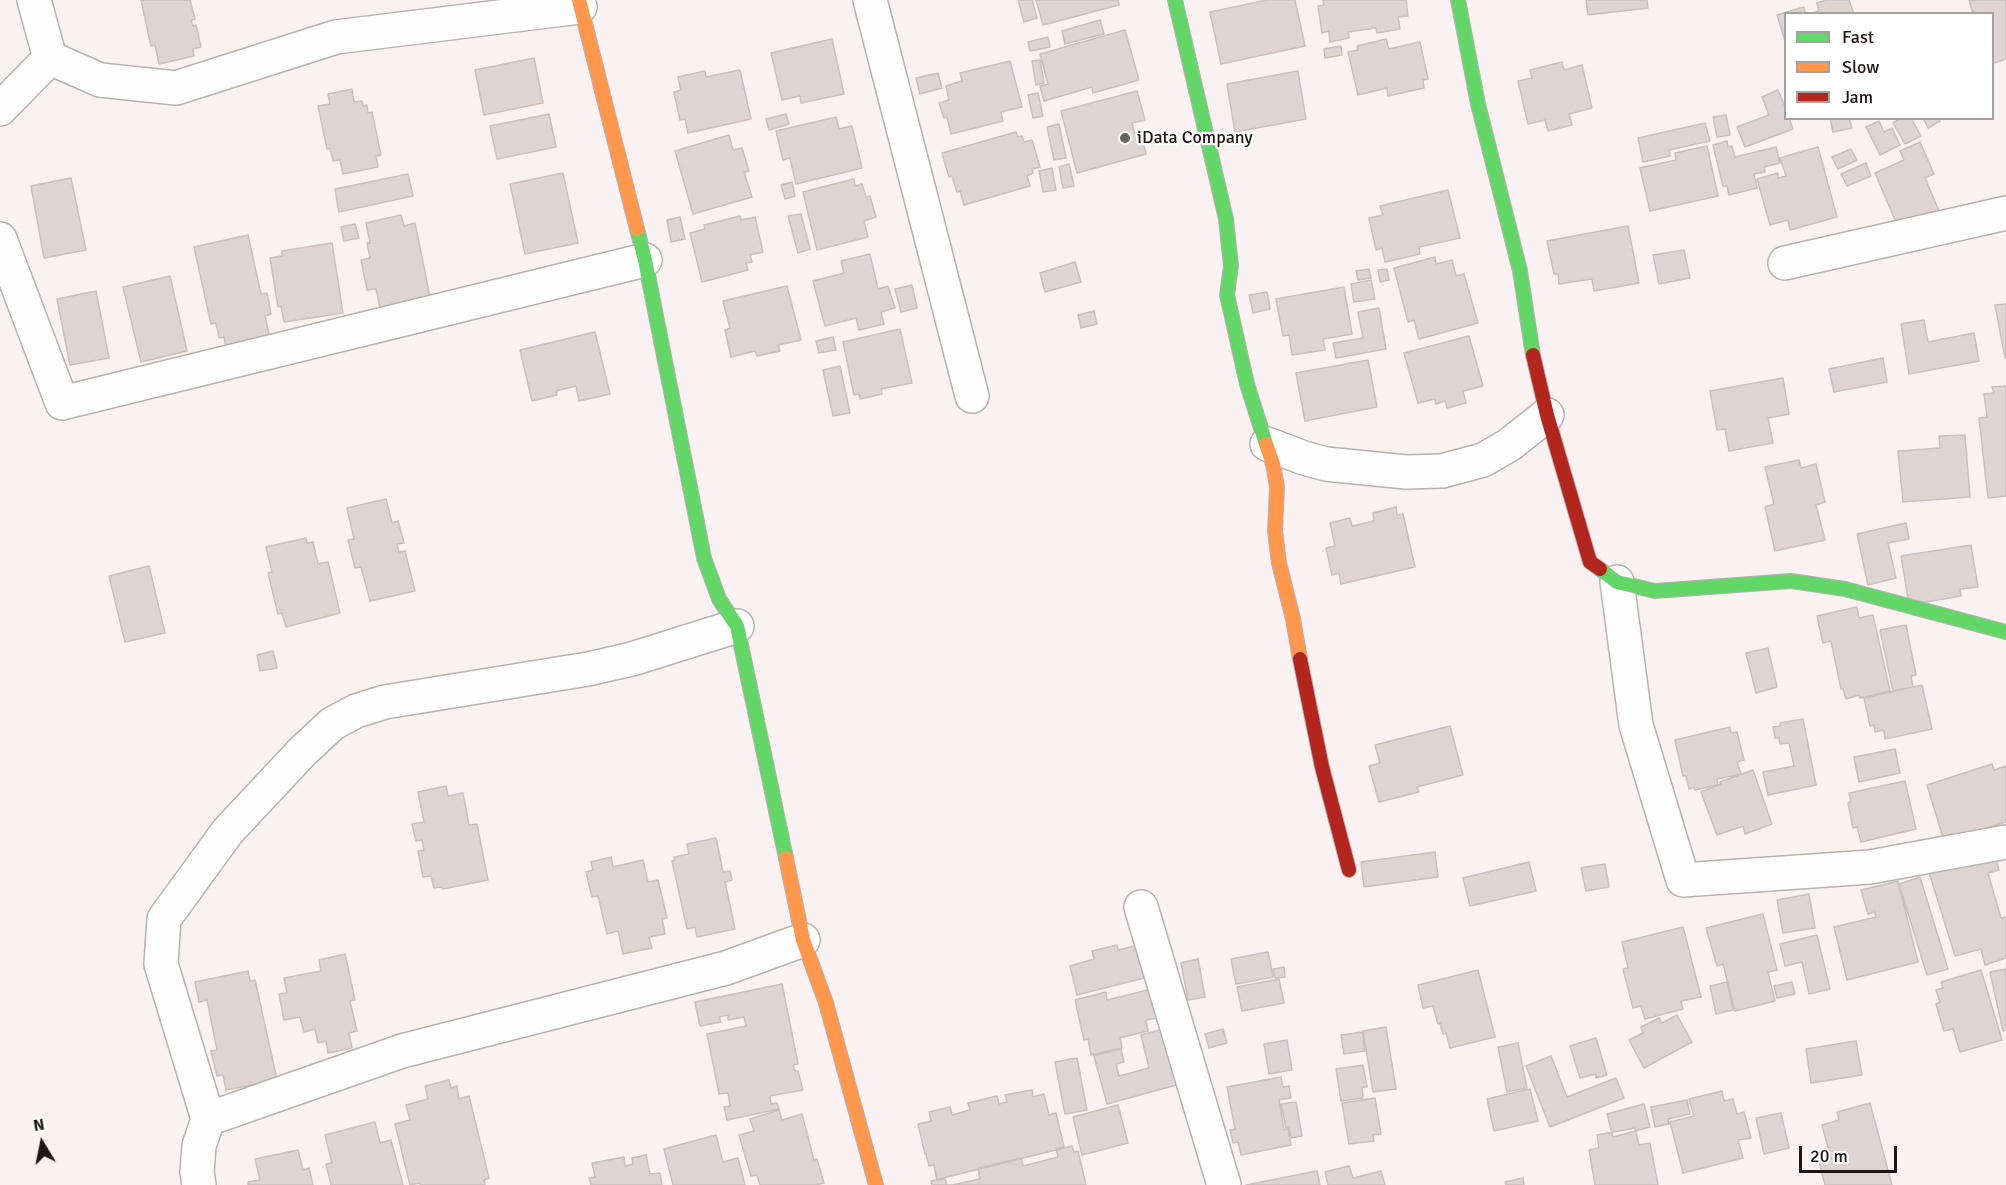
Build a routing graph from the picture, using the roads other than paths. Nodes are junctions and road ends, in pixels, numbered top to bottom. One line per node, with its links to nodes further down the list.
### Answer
1 (34, 0): 6 (street)
2 (870, 0): 12 (street)
3 (1175, 0): 14 (street)
4 (1458, 0): 13 (street)
5 (580, 3): 6 (street); 10 (street)
6 (50, 58): 7 (street)
7 (0, 109)
8 (2006, 213): 11 (street)
9 (0, 239): 10 (street)
10 (645, 260): 16 (street)
11 (1785, 263)
12 (972, 396)
13 (1547, 415): 14 (street); 15 (street)
14 (1268, 444): 19 (street)
15 (1617, 582): 17 (street); 18 (street)
16 (737, 626): 21 (street); 22 (street)
17 (2006, 632)
18 (2006, 842)
19 (1349, 870)
20 (1141, 907): 25 (street)
21 (803, 940): 22 (street); 24 (street)
22 (208, 1119): 23 (street)
23 (199, 1185)
24 (876, 1185)
25 (1224, 1185)

